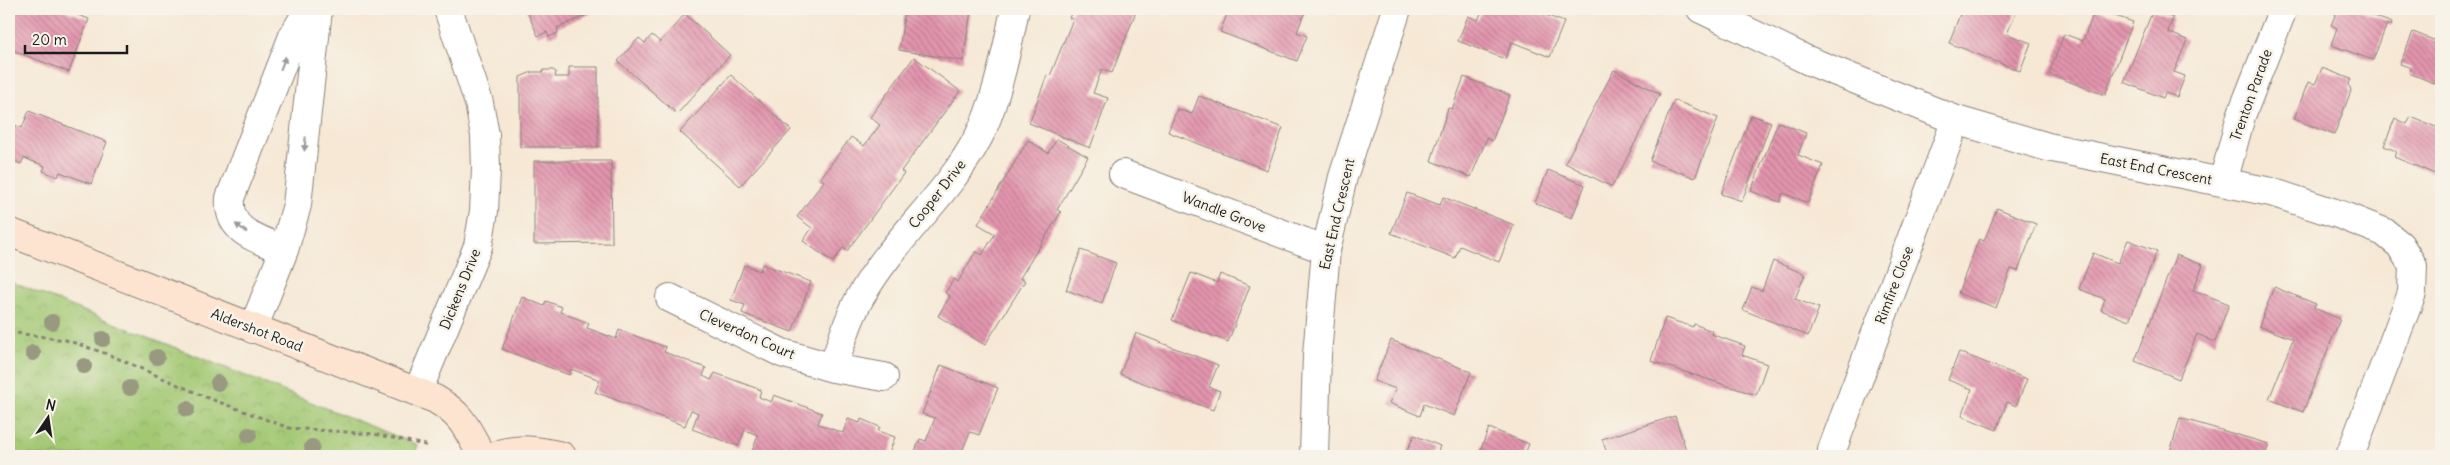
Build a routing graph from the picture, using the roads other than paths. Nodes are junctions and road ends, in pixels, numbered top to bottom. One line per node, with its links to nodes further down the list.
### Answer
1 (309, 9): 8 (street, one-way to 1)
2 (318, 9): 9 (street)
3 (448, 9): 20 (street, Dickens Drive)
4 (1015, 9): 18 (street, Cooper Drive)
5 (1397, 9): 15 (street, East End Crescent)
6 (1701, 9): 10 (street, East End Crescent)
7 (2283, 9): 12 (street, Trenton Parade)
8 (271, 94): 9 (street); 14 (street, one-way to 8)
9 (308, 108): 14 (street, one-way to 14)
10 (1956, 120): 12 (street, East End Crescent); 21 (street, Rimfire Close)
11 (1122, 174): 15 (street, Wandle Grove)
12 (2223, 182): 26 (street, East End Crescent)
13 (9, 232): 17 (street, Aldershot Road)
14 (284, 250): 17 (street)
15 (1326, 250): 25 (street, East End Crescent)
16 (670, 298): 18 (street, Cleverdon Court)
17 (253, 328): 20 (street, Aldershot Road)
18 (833, 368): 19 (street, Cleverdon Court)
19 (884, 377)
20 (418, 392): 22 (street, Aldershot Road)
21 (1832, 450)
22 (482, 456)
23 (496, 456): 24 (street)
24 (562, 456)
25 (1314, 456)
26 (2350, 456)

